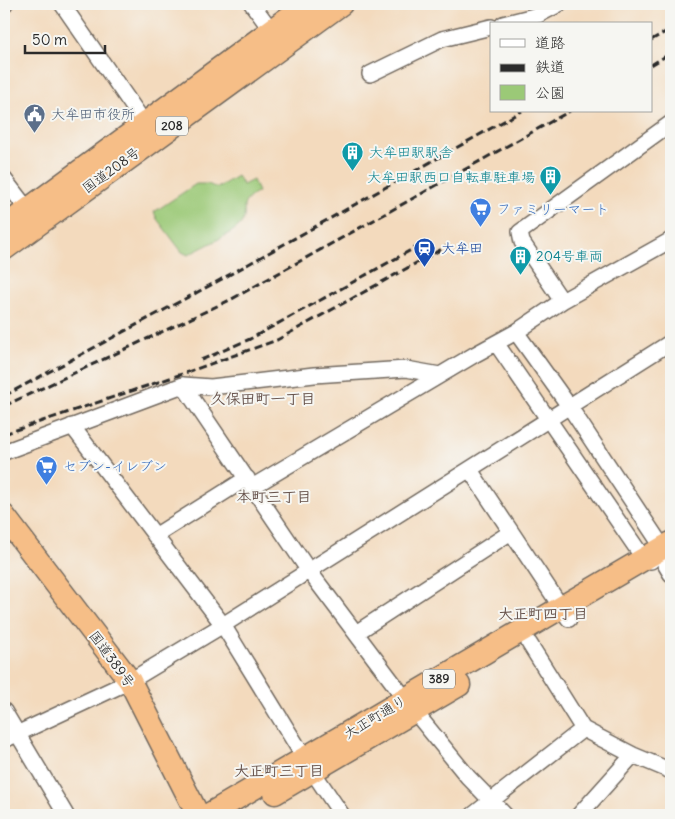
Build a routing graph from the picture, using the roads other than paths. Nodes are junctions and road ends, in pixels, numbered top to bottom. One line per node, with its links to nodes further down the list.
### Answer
1 (62, 4): 10 (street)
2 (252, 4): 5 (street)
3 (341, 4): 5 (highway, 国道208号 / 208)
4 (559, 4): 6 (street)
5 (289, 22): 10 (highway, 国道208号 / 208); 15 (highway, 国道208号 / 208)
6 (511, 22)
7 (490, 27): 8 (street)
8 (370, 74)
9 (671, 123): 16 (street)
10 (145, 124): 12 (highway, 国道208号 / 208)
11 (4, 179): 12 (street)
12 (27, 209): 13 (highway, 国道208号 / 208)
13 (4, 227)
14 (671, 240): 16 (street)
15 (4, 249)
16 (562, 301): 17 (street)
17 (516, 332): 19 (street); 22 (street)
18 (671, 342): 22 (street)
19 (496, 343): 20 (street); 23 (street)
20 (440, 375): 21 (street); 27 (street)
21 (183, 385): 24 (street); 27 (street)
22 (569, 406): 23 (street); 31 (street)
23 (550, 419): 26 (street); 31 (street)
24 (72, 426): 25 (street); 30 (street)
25 (4, 452)
26 (470, 470): 29 (street); 32 (street)
27 (250, 483): 30 (street); 32 (street)
28 (4, 516): 37 (highway, 国道389号)
29 (512, 532): 33 (street); 35 (street)
30 (155, 536): 34 (street)
31 (664, 558): 33 (highway, 大正町通り / 389)
32 (309, 571): 34 (street); 35 (street)
33 (566, 613): 36 (highway, 大正町通り / 389); 38 (highway, 大正町通り / 389)
34 (223, 625): 37 (street); 44 (street)
35 (356, 633): 38 (street)
36 (528, 643): 38 (highway, 大正町通り / 389); 40 (street)
37 (130, 681): 41 (street); 48 (highway, 国道389号)
38 (410, 705): 44 (highway, 大正町通り / 389); 46 (street)
39 (4, 711): 41 (street)
40 (583, 730): 43 (street); 46 (street)
41 (18, 733): 42 (street); 47 (street)
42 (4, 740)
43 (633, 755): 45 (street); 54 (street)
44 (309, 765): 49 (highway, 大正町通り / 389); 50 (highway, 大正町通り / 389); 51 (street)
45 (671, 771)
46 (491, 802): 52 (street); 53 (street)
47 (66, 815)
48 (198, 815)
49 (208, 815)
50 (236, 815)
51 (342, 815)
52 (474, 815)
53 (504, 815)
54 (579, 815)

